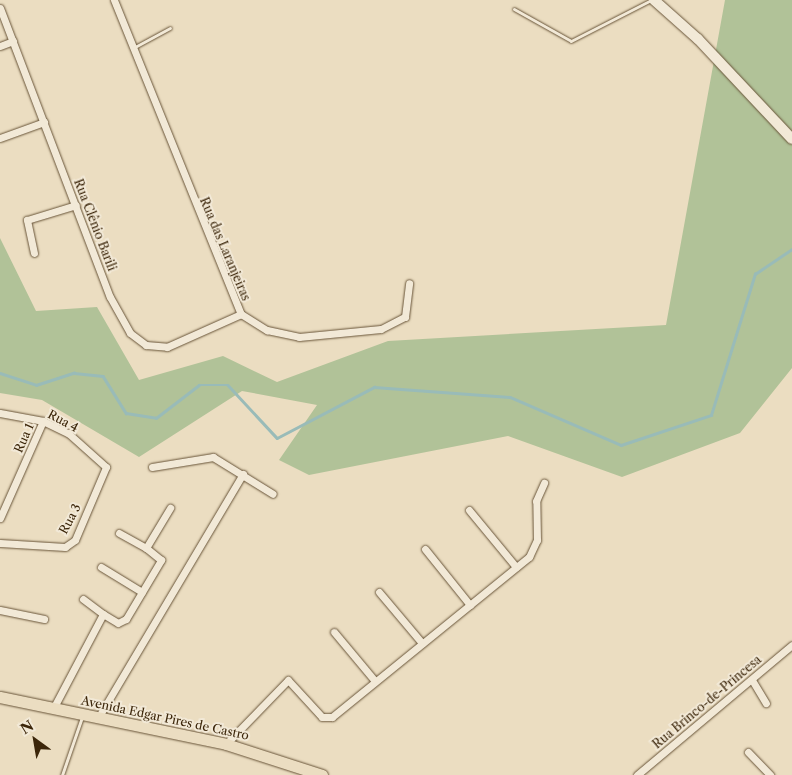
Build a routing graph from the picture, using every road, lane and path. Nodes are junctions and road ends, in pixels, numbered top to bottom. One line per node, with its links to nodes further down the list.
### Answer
1 (114, 0): 8 (street, Rua das Laranjeiras)
2 (652, 0): 4 (lane); 11 (street)
3 (0, 8): 6 (street, Rua Clênio Barili)
4 (514, 9)
5 (170, 28): 8 (lane)
6 (13, 41): 7 (street); 9 (street, Rua Clênio Barili)
7 (0, 46)
8 (133, 48): 15 (street, Rua das Laranjeiras)
9 (44, 122): 10 (street); 12 (street, Rua Clênio Barili)
10 (0, 138)
11 (792, 139)
12 (76, 205): 13 (street); 15 (street, Rua Clênio Barili)
13 (34, 253)
14 (409, 284): 15 (street, Rua das Laranjeiras)
15 (241, 314)
16 (0, 413): 17 (street, Rua 4)
17 (44, 421): 18 (street, Rua 4); 25 (street, Rua 1)
18 (106, 467): 27 (street, Rua 3)
19 (152, 467): 20 (street)
20 (243, 474): 22 (street); 48 (street)
21 (544, 482): 31 (street)
22 (273, 494)
23 (170, 508): 28 (street)
24 (468, 510): 31 (street)
25 (0, 518)
26 (119, 533): 28 (street)
27 (0, 543)
28 (146, 548): 32 (street)
29 (425, 549): 35 (street)
30 (101, 567): 32 (street)
31 (516, 567): 35 (street)
32 (142, 592): 37 (street)
33 (379, 592): 40 (street)
34 (83, 599): 37 (street)
35 (470, 604): 40 (street)
36 (0, 610): 38 (street)
37 (102, 614): 46 (street)
38 (44, 619)
39 (334, 632): 43 (street)
40 (422, 644): 43 (street)
41 (792, 646): 42 (street, Rua Brinco-de-Princesa)
42 (752, 680): 45 (street); 53 (street, Rua Brinco-de-Princesa)
43 (375, 681): 49 (street)
44 (0, 697): 46 (main road, Avenida Edgar Pires de Castro)
45 (766, 703)
46 (54, 707): 47 (main road, Avenida Edgar Pires de Castro)
47 (83, 714): 48 (main road, Avenida Edgar Pires de Castro); 51 (lane)
48 (98, 718): 49 (main road, Avenida Edgar Pires de Castro)
49 (226, 744): 52 (main road, Avenida Edgar Pires de Castro)
50 (748, 752): 54 (street)
51 (62, 775)
52 (322, 775)
53 (637, 775)
54 (770, 775)

